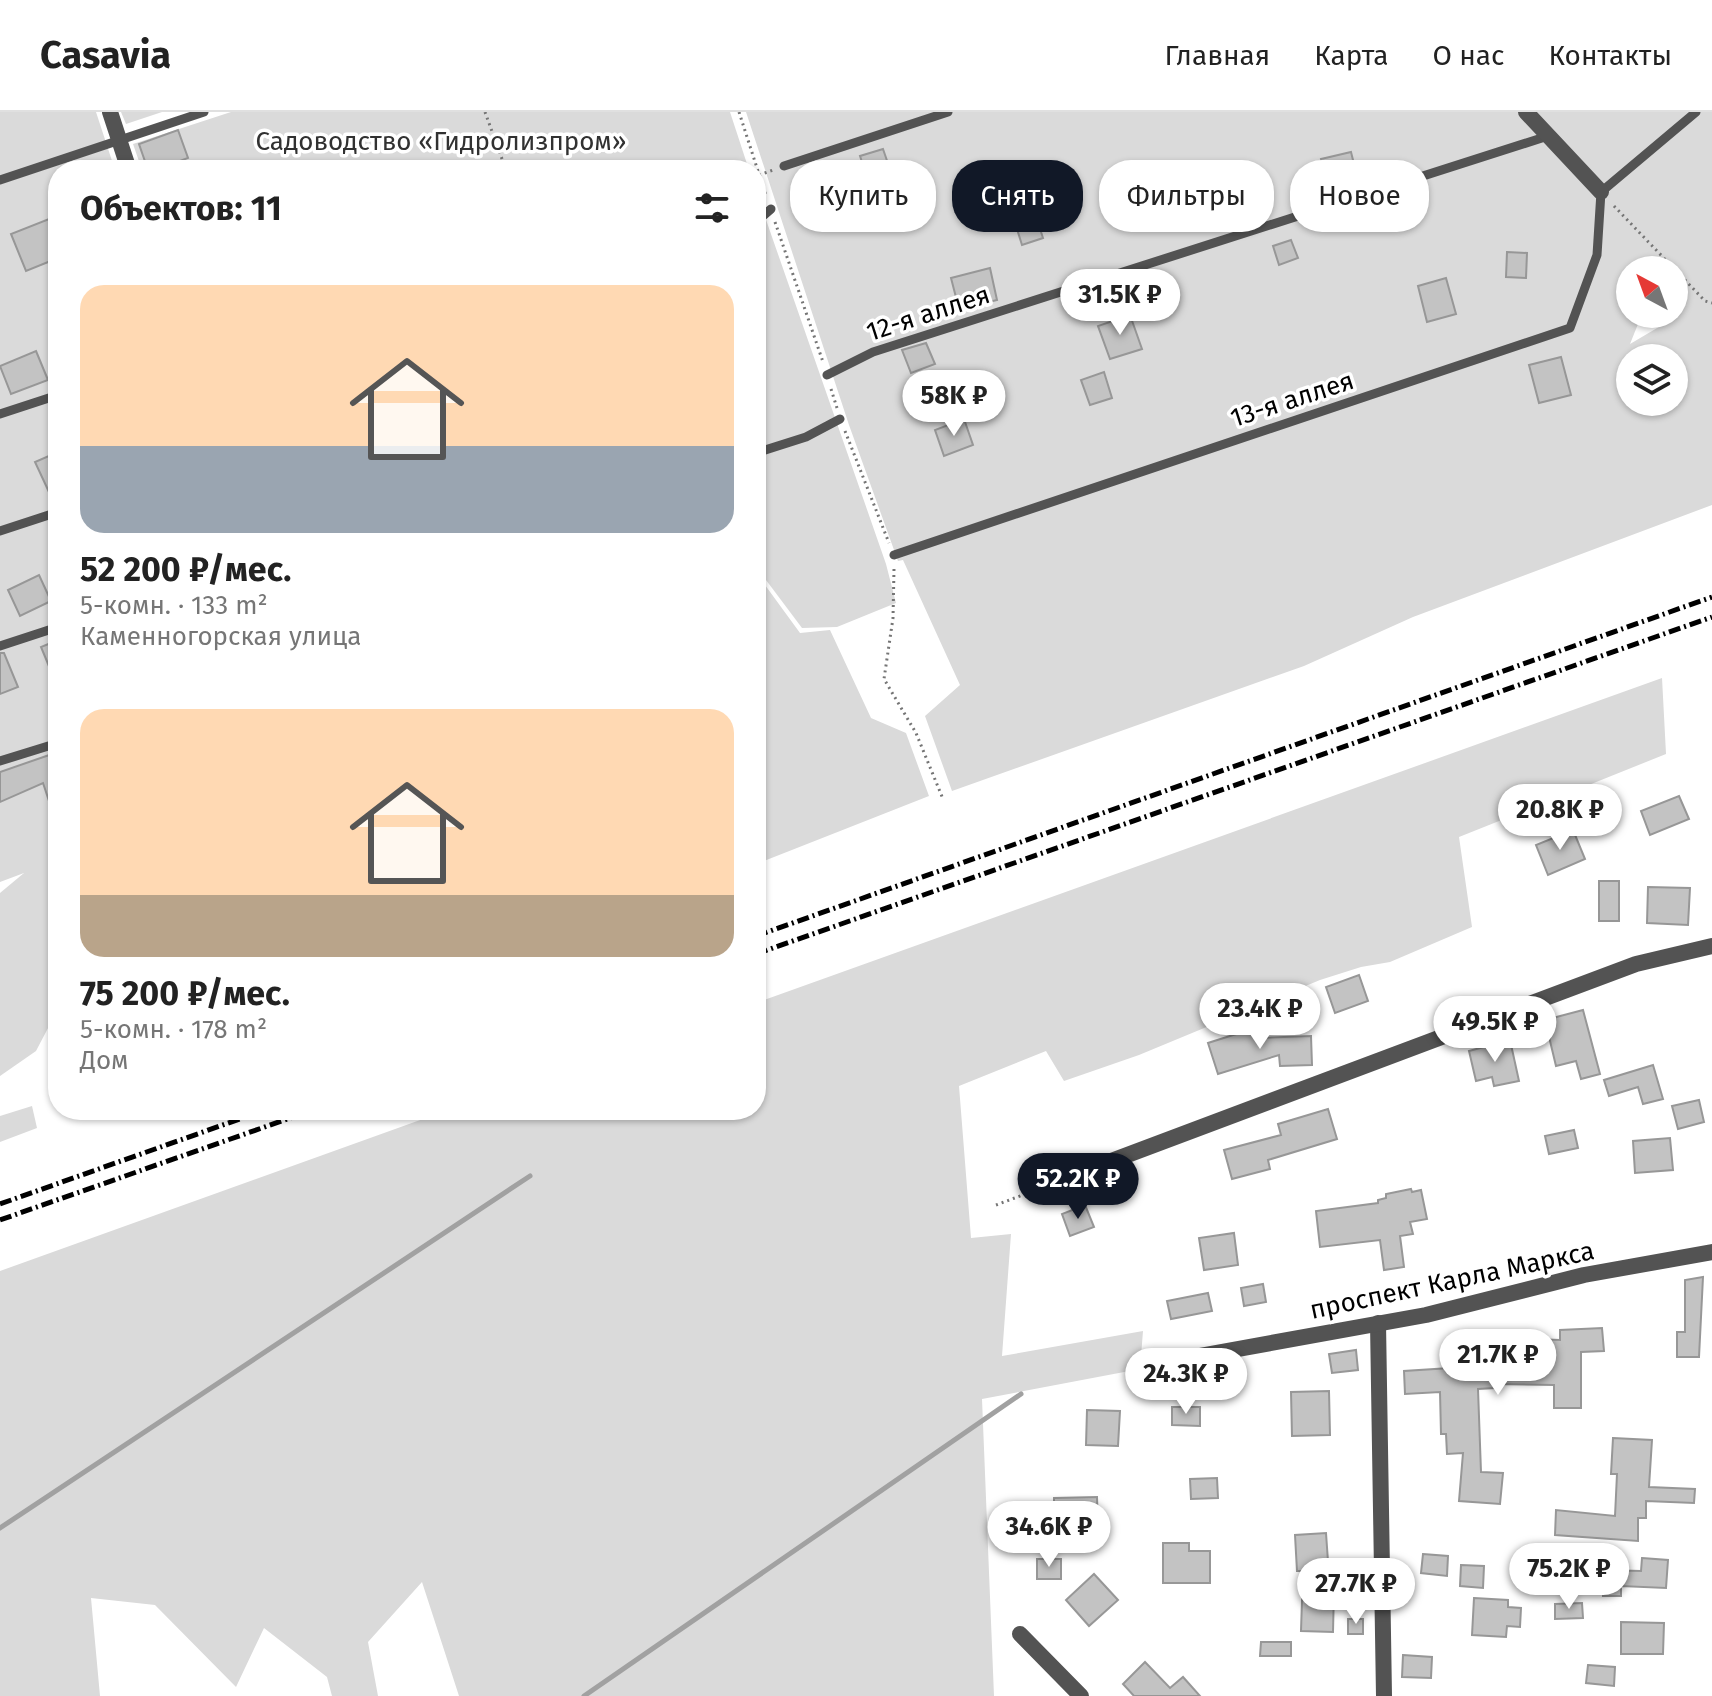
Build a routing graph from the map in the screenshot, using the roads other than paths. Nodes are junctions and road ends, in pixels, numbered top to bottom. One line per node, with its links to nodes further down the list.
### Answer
1 (110, 112): 7 (street)
2 (204, 112): 7 (lane)
3 (948, 112): 11 (lane)
4 (1526, 112): 6 (street)
5 (1696, 112): 13 (lane)
6 (1548, 136): 13 (street); 16 (lane, 12-я аллея)
7 (120, 139): 8 (lane); 9 (street)
8 (59, 160)
9 (126, 160)
10 (48, 164): 12 (lane)
11 (784, 166)
12 (0, 180)
13 (1601, 192): 23 (lane, 13-я аллея)
14 (771, 209): 15 (lane)
15 (766, 213)
16 (827, 375)
17 (48, 398): 18 (lane)
18 (0, 414)
19 (840, 419): 20 (lane)
20 (766, 450)
21 (48, 515): 22 (lane)
22 (0, 531)
23 (894, 555)
24 (48, 630): 25 (lane)
25 (0, 646)
26 (48, 746): 27 (lane)
27 (0, 761)
28 (1712, 946): 29 (street)
29 (1082, 1172)
30 (1712, 1252): 31 (street, проспект Карла Маркса)
31 (1378, 1323): 32 (street, проспект Карла Маркса); 35 (street)
32 (1155, 1364)
33 (1020, 1634): 34 (street)
34 (1081, 1696)
35 (1384, 1696)

